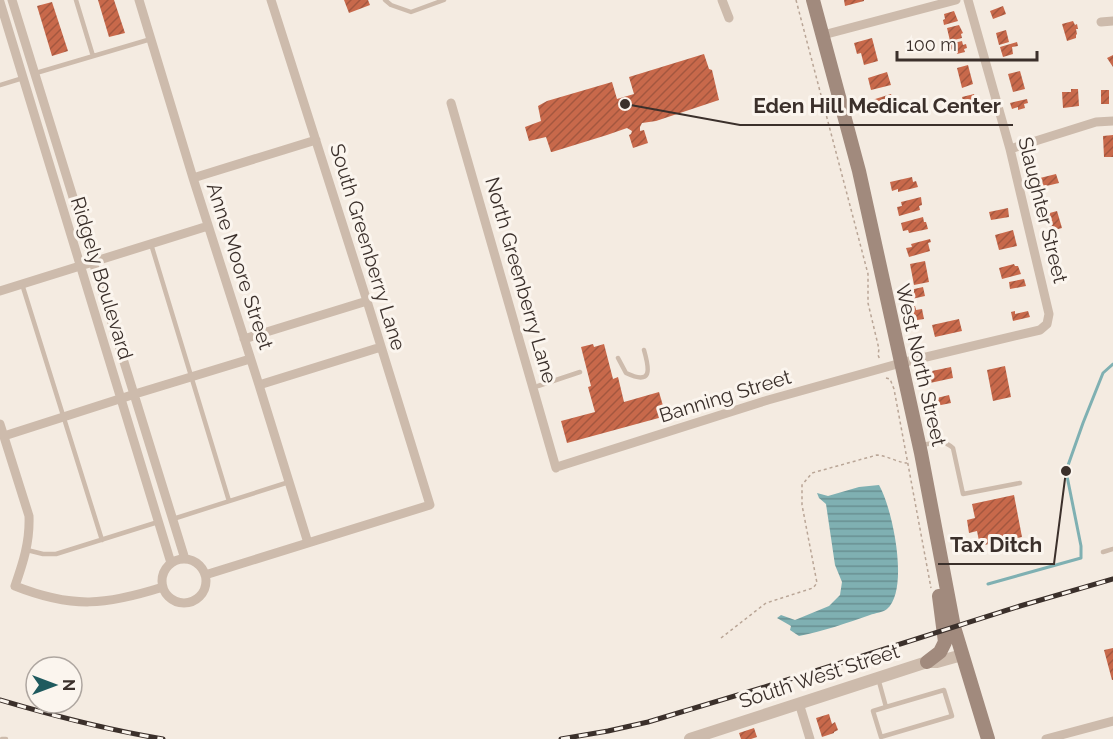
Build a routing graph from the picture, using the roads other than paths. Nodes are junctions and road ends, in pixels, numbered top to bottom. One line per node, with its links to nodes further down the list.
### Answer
1 (12, 0): 18 (street)
2 (76, 0): 17 (lane)
3 (139, 0): 16 (street, Anne Moore Street)
4 (271, 0): 25 (street, South Greenberry Lane)
5 (385, 0): 6 (lane)
6 (444, 0)
7 (722, 0): 12 (street)
8 (813, 0): 15 (main road, West North Street)
9 (956, 0): 15 (street)
10 (968, 0): 26 (street, Slaughter Street)
11 (0, 2): 19 (street, Ridgely Boulevard)
12 (729, 18)
13 (1113, 21): 14 (street)
14 (1101, 22)
15 (823, 35): 41 (main road, West North Street)
16 (151, 39): 17 (lane); 27 (street, Anne Moore Street)
17 (93, 56): 18 (lane)
18 (35, 74): 23 (street)
19 (23, 78): 20 (lane); 24 (street, Ridgely Boulevard)
20 (0, 85)
21 (451, 103): 52 (street, North Greenberry Lane)
22 (1113, 121): 26 (street)
23 (54, 135): 24 (street); 30 (street)
24 (42, 139): 31 (street, Ridgely Boulevard)
25 (316, 140): 27 (street); 34 (street, South Greenberry Lane)
26 (1010, 149): 35 (street, Slaughter Street)
27 (193, 178): 28 (street, Anne Moore Street)
28 (208, 226): 29 (street); 36 (street, Anne Moore Street)
29 (151, 244): 30 (street); 43 (lane)
30 (93, 262): 31 (street); 46 (street)
31 (80, 266): 32 (street); 47 (street, Ridgely Boulevard)
32 (22, 284): 33 (street); 48 (lane)
33 (0, 291)
34 (367, 301): 36 (street); 37 (street, South Greenberry Lane)
35 (1047, 324): 41 (street, Banning Street)
36 (244, 339): 40 (street, Anne Moore Street)
37 (381, 347): 44 (street); 60 (street, South Greenberry Lane)
38 (644, 350): 39 (lane)
39 (618, 358)
40 (250, 359): 43 (street); 44 (street, Anne Moore Street)
41 (901, 363): 51 (main road, West North Street); 52 (street, Banning Street)
42 (580, 372): 45 (lane)
43 (191, 377): 46 (street); 55 (lane)
44 (260, 385): 53 (street, Anne Moore Street)
45 (538, 386)
46 (135, 394): 47 (street); 56 (street)
47 (120, 398): 48 (street); 57 (street, Ridgely Boulevard)
48 (63, 417): 50 (street); 59 (lane)
49 (0, 424): 50 (street)
50 (4, 436): 62 (street)
51 (919, 445): 54 (lane); 58 (main road, West North Street)
52 (558, 467)
53 (290, 482): 55 (lane); 60 (street, Anne Moore Street)
54 (1020, 483)
55 (229, 501): 56 (lane)
56 (173, 519): 64 (street)
57 (158, 522): 59 (lane); 65 (street, Ridgely Boulevard)
58 (936, 534): 68 (main road, West North Street); 69 (main road)
59 (102, 540): 62 (lane)
60 (308, 543): 66 (street)
61 (1113, 549): 63 (lane)
62 (27, 550): 67 (street)
63 (1103, 552)
64 (185, 559): 65 (street); 66 (street)
65 (171, 563): 67 (street)
66 (206, 575): 67 (street)
67 (163, 587)
68 (962, 655): 69 (street, South West Street); 76 (main road, West North Street)
69 (927, 662): 70 (street, South West Street)
70 (878, 678): 71 (street, South West Street); 72 (lane)
71 (799, 703): 74 (street, South West Street); 75 (street)
72 (886, 707): 72 (lane)
73 (1113, 721): 77 (street)
74 (690, 739)
75 (810, 739)
76 (988, 739)
77 (1046, 739)

